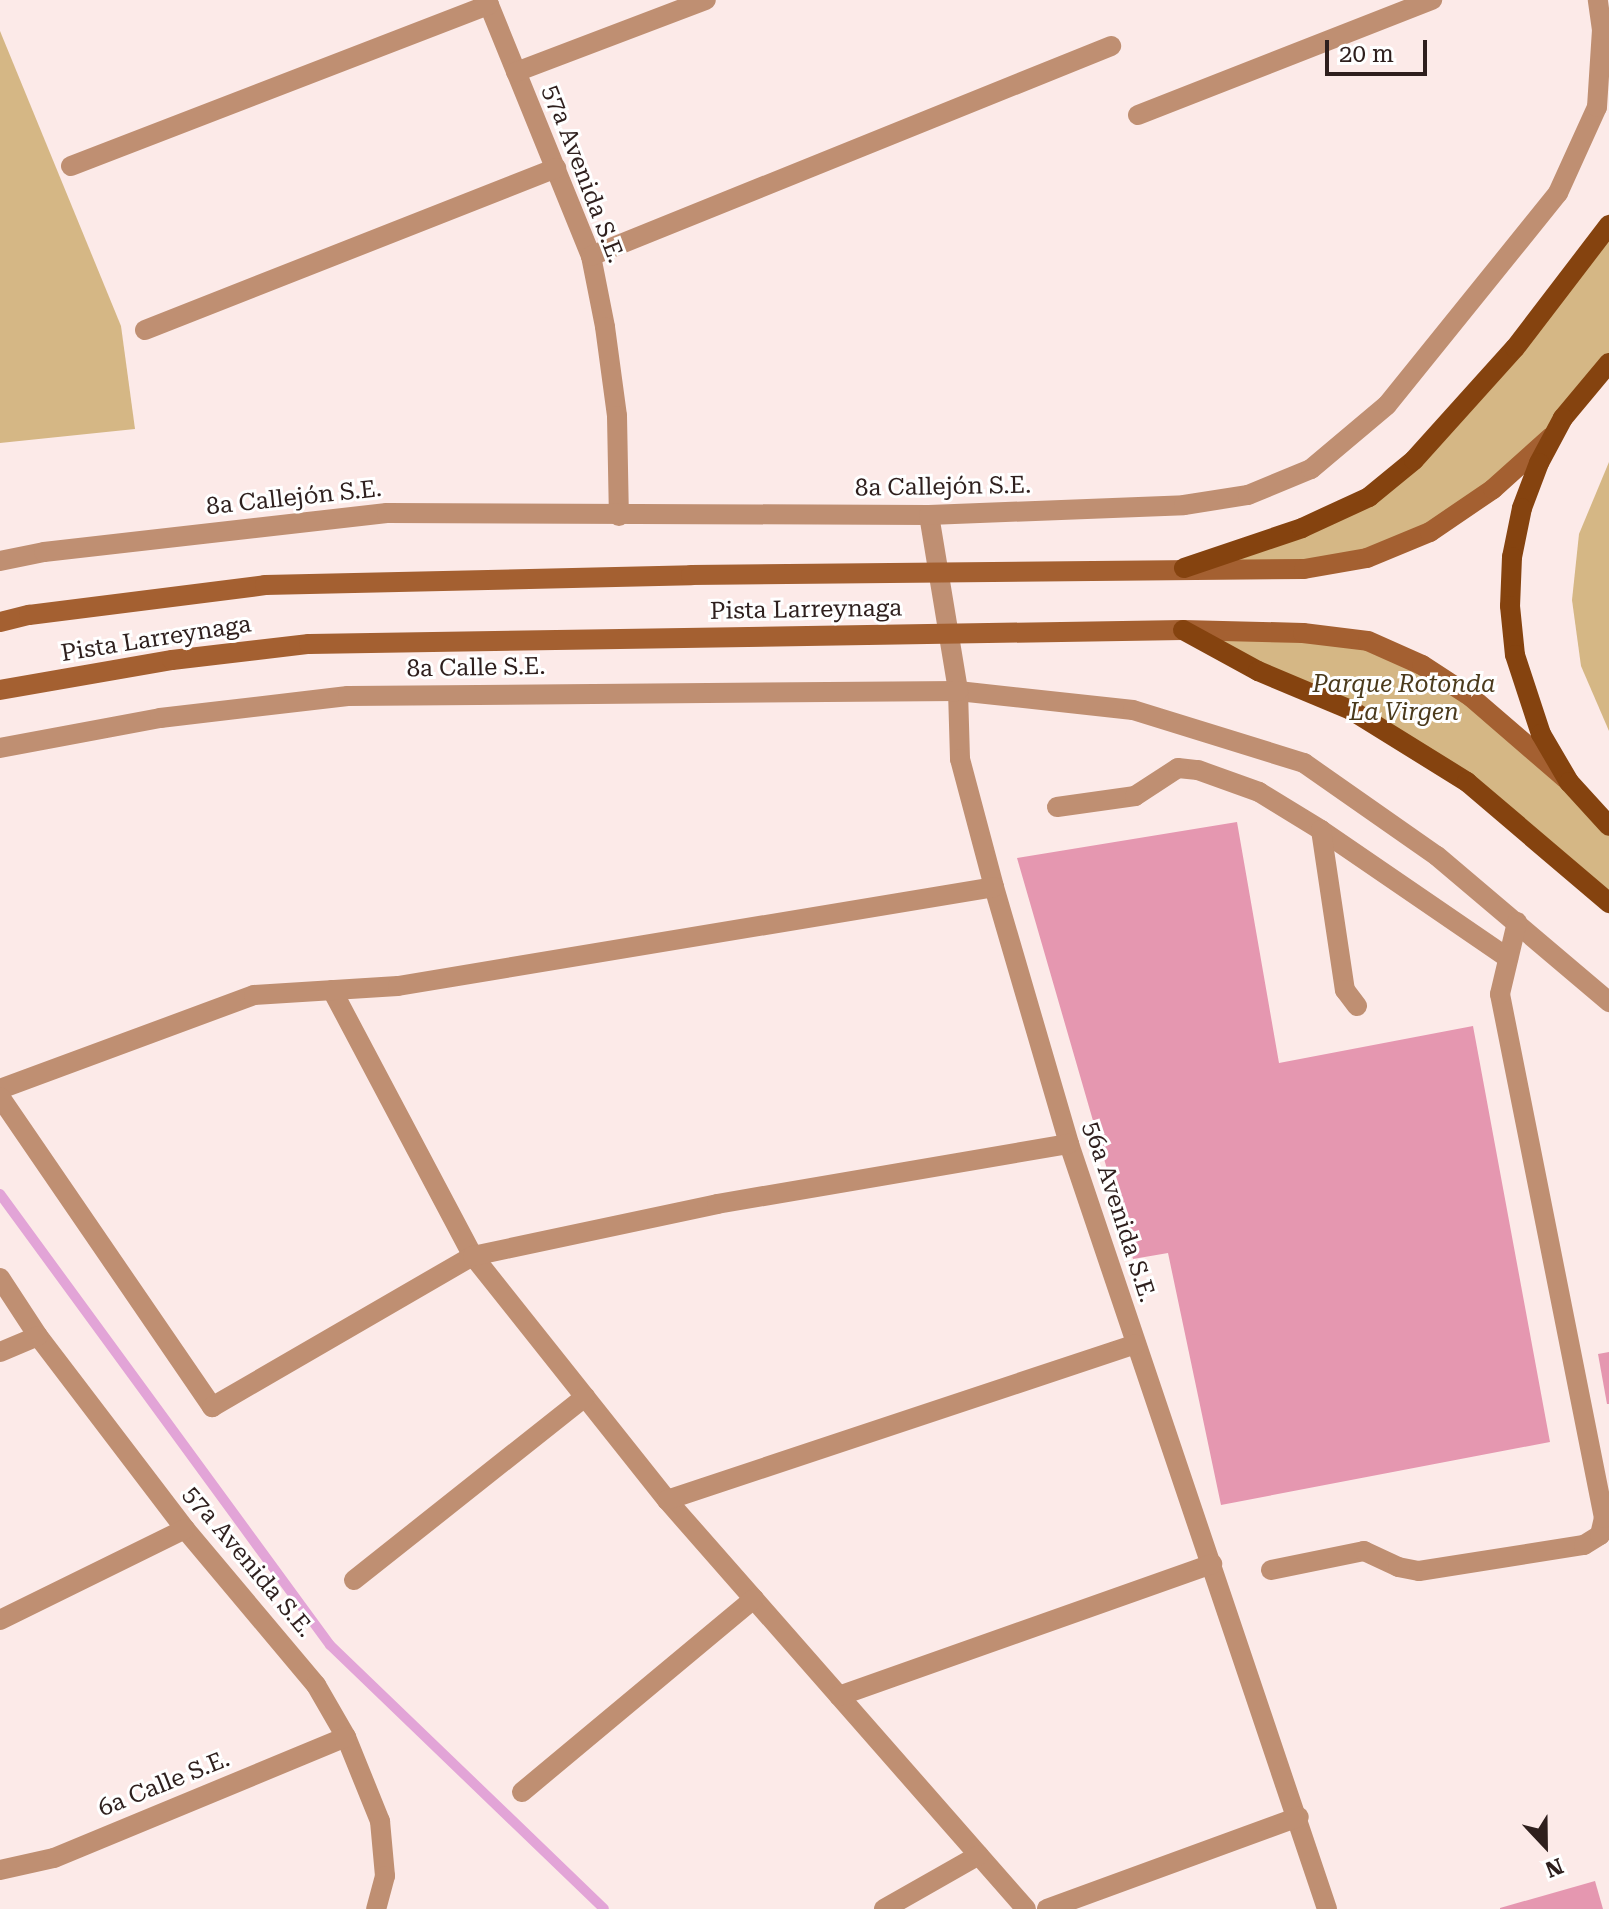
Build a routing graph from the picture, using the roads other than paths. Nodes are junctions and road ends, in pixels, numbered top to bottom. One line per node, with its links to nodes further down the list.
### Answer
1 (706, 0): 6 (street)
2 (1432, 0): 7 (street)
3 (1598, 0): 15 (street, 8a Callejón S.E.)
4 (488, 2): 6 (street, 57a Avenida S.E.); 8 (street)
5 (1111, 46): 11 (street)
6 (516, 72): 9 (street, 57a Avenida S.E.)
7 (1138, 115)
8 (71, 166)
9 (556, 168): 11 (street, 57a Avenida S.E.); 12 (street)
10 (1609, 225): 18 (main road)
11 (591, 256): 16 (street, 57a Avenida S.E.)
12 (145, 330)
13 (1606, 365): 14 (main road)
14 (1551, 437): 18 (main road, Pista Larreynaga); 26 (main road)
15 (929, 515): 16 (street, 8a Callejón S.E.); 19 (street, 56a Avenida S.E.)
16 (619, 516): 17 (street, 8a Callejón S.E.)
17 (0, 561)
18 (1184, 568): 19 (main road, Pista Larreynaga)
19 (939, 573): 20 (main road, Pista Larreynaga); 22 (street, 56a Avenida S.E.)
20 (0, 622)
21 (1183, 630): 22 (main road, Pista Larreynaga); 26 (main road, Pista Larreynaga); 31 (main road)
22 (950, 634): 23 (main road, Pista Larreynaga); 24 (street, 56a Avenida S.E.)
23 (0, 690)
24 (958, 691): 25 (street, 8a Calle S.E.); 30 (street, 56a Avenida S.E.); 32 (street, 8a Calle S.E.)
25 (0, 748)
26 (1569, 782): 28 (main road)
27 (1057, 807): 29 (street)
28 (1609, 826)
29 (1321, 830): 33 (street); 36 (street)
30 (994, 887): 34 (street); 39 (street, 56a Avenida S.E.)
31 (1609, 903)
32 (1517, 922): 33 (street); 35 (street, 8a Calle S.E.)
33 (1508, 958): 49 (street)
34 (332, 990): 37 (street); 40 (street)
35 (1609, 1002)
36 (1357, 1006)
37 (0, 1089)
38 (0, 1097): 40 (street)
39 (1069, 1144): 40 (street); 43 (street, 56a Avenida S.E.)
40 (473, 1256): 45 (street)
41 (0, 1278): 42 (street, 57a Avenida S.E.)
42 (38, 1336): 44 (street); 47 (street, 57a Avenida S.E.)
43 (1135, 1344): 46 (street); 48 (street, 56a Avenida S.E.)
44 (0, 1352)
45 (585, 1397): 46 (street); 50 (street)
46 (667, 1500): 51 (street)
47 (185, 1529): 52 (street); 54 (street, 57a Avenida S.E.)
48 (1212, 1564): 53 (street); 56 (street, 56a Avenida S.E.)
49 (1271, 1570)
50 (354, 1580)
51 (754, 1599): 53 (street); 55 (street)
52 (0, 1620)
53 (839, 1696): 57 (street)
54 (346, 1737): 58 (street, 6a Calle S.E.); 59 (street, 57a Avenida S.E.)
55 (522, 1792)
56 (1299, 1817): 62 (street); 63 (street, 56a Avenida S.E.)
57 (979, 1855): 60 (street); 61 (street)
58 (0, 1870)
59 (376, 1909)
60 (884, 1909)
61 (1026, 1909)
62 (1047, 1909)
63 (1327, 1909)

